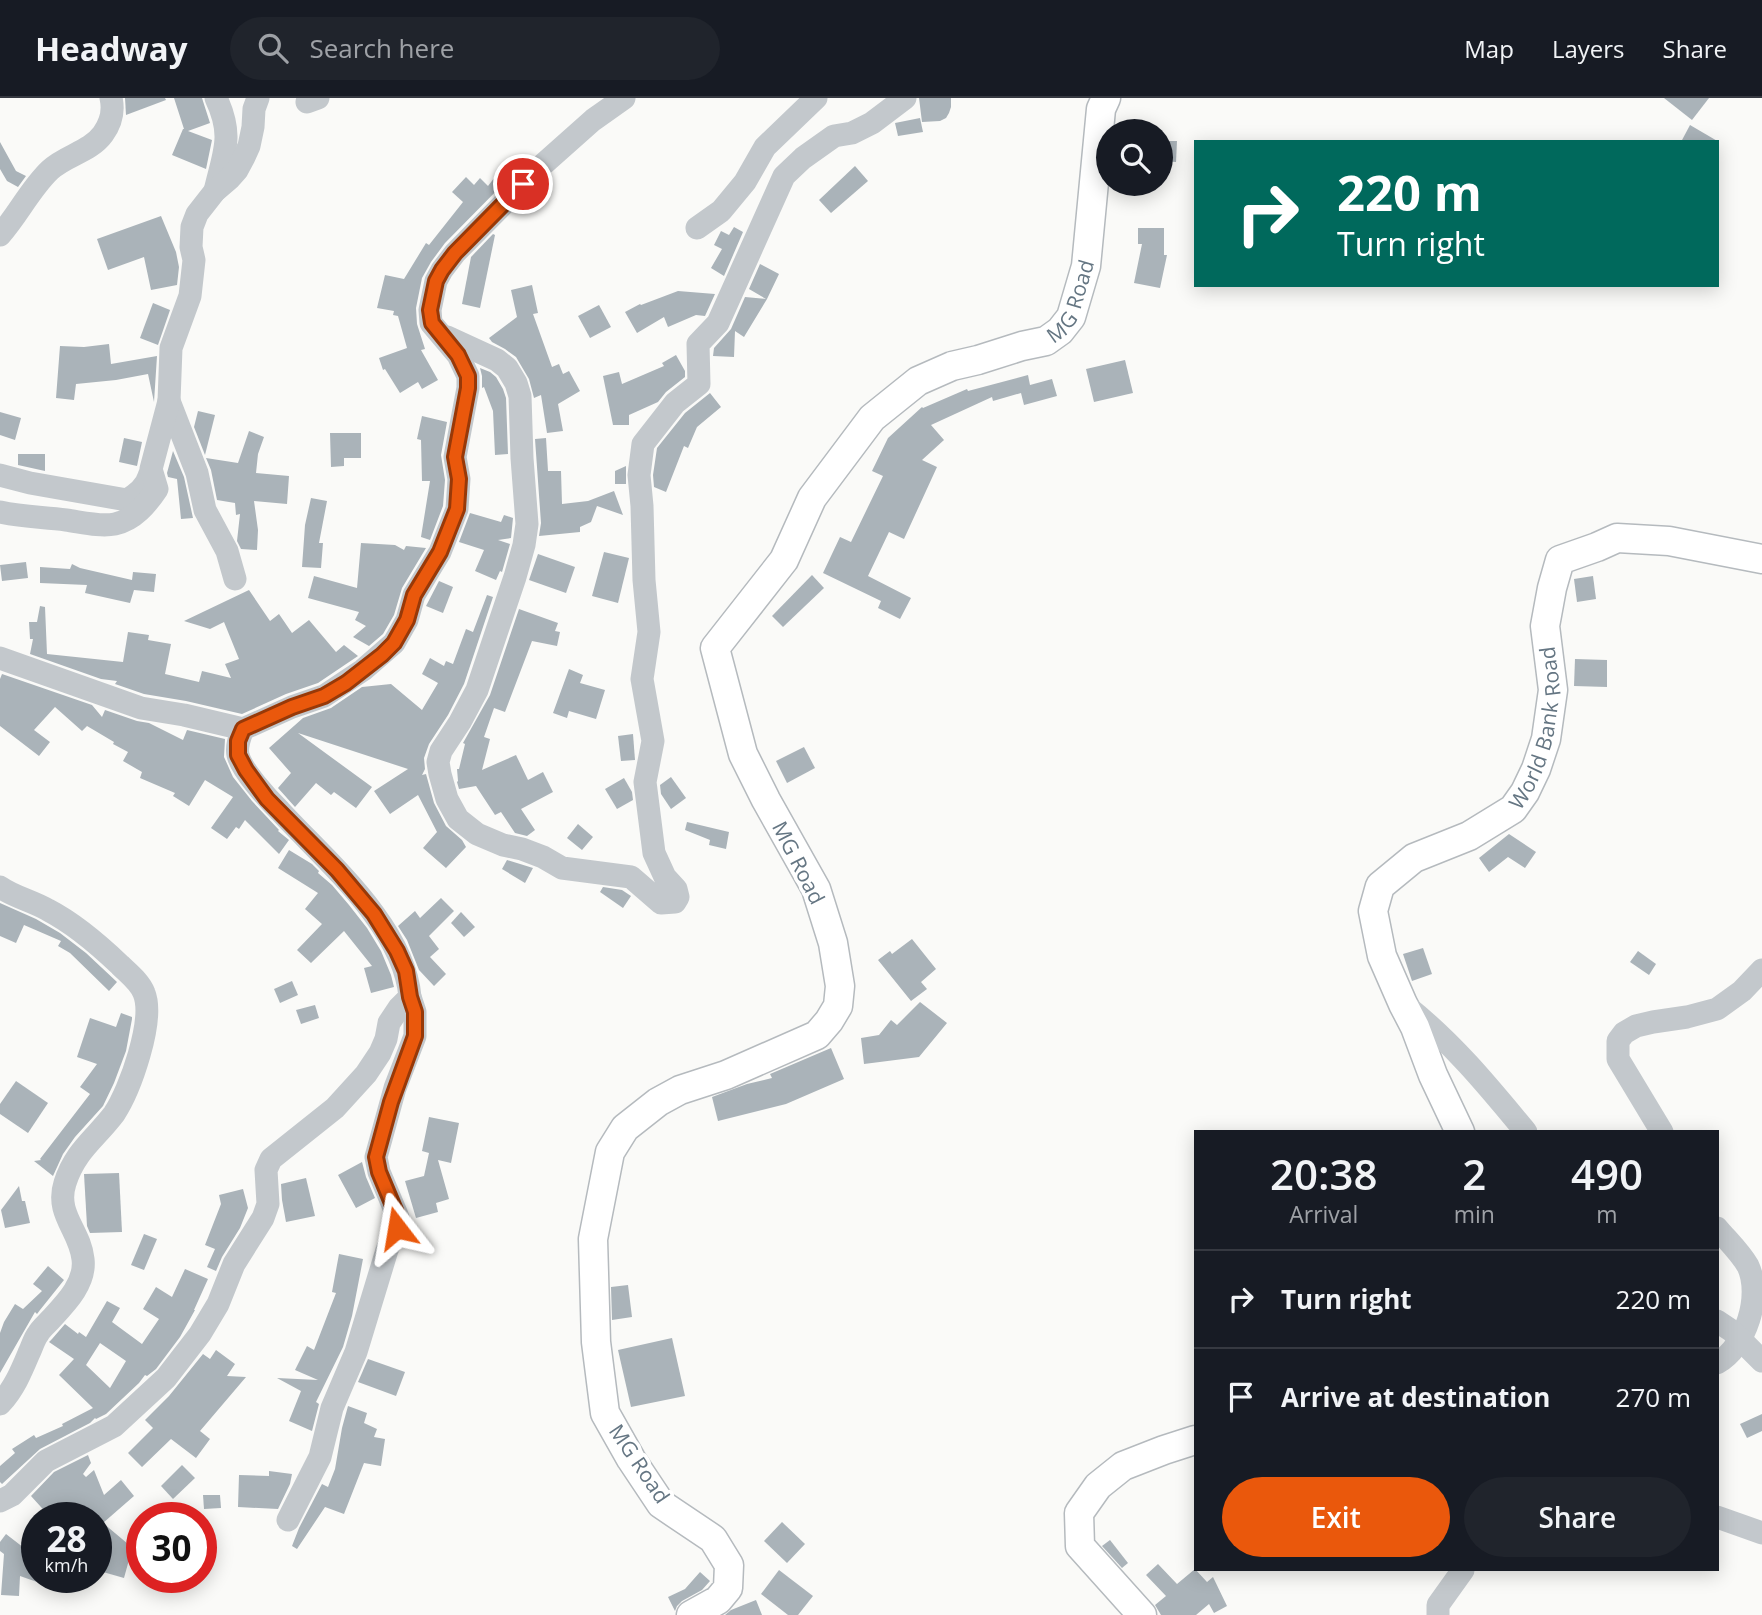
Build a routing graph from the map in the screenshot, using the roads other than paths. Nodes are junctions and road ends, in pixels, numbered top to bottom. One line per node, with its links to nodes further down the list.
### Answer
1 (111, 98): 11 (street)
2 (216, 98): 9 (street)
3 (258, 98): 9 (street)
4 (624, 98): 12 (street)
5 (816, 98): 8 (street)
6 (905, 98): 12 (street)
7 (1106, 98): 40 (main road, MG Road)
8 (795, 109): 10 (street)
9 (215, 191): 13 (street)
10 (697, 229)
11 (0, 235)
12 (438, 332): 20 (street)
13 (169, 401): 14 (street); 18 (street)
14 (151, 470): 15 (street); 16 (street)
15 (0, 475)
16 (0, 512)
17 (1762, 559): 24 (main road, World Bank Road)
18 (235, 579)
19 (0, 658): 20 (street)
20 (243, 729): 23 (street)
21 (0, 887): 33 (street)
22 (1762, 970): 27 (street)
23 (410, 997): 35 (street); 37 (street)
24 (1403, 1003): 25 (main road, World Bank Road); 26 (street)
25 (1459, 1130)
26 (1524, 1130)
27 (1661, 1130)
28 (1719, 1230): 30 (street)
29 (1719, 1322): 30 (street)
30 (1741, 1341): 31 (street); 32 (street)
31 (1762, 1361)
32 (1719, 1362)
33 (0, 1404)
34 (1194, 1440): 41 (main road)
35 (0, 1501)
36 (1719, 1518): 38 (street)
37 (288, 1520)
38 (1762, 1533)
39 (1462, 1571): 42 (street)
40 (691, 1615)
41 (1142, 1615)
42 (1438, 1615)

